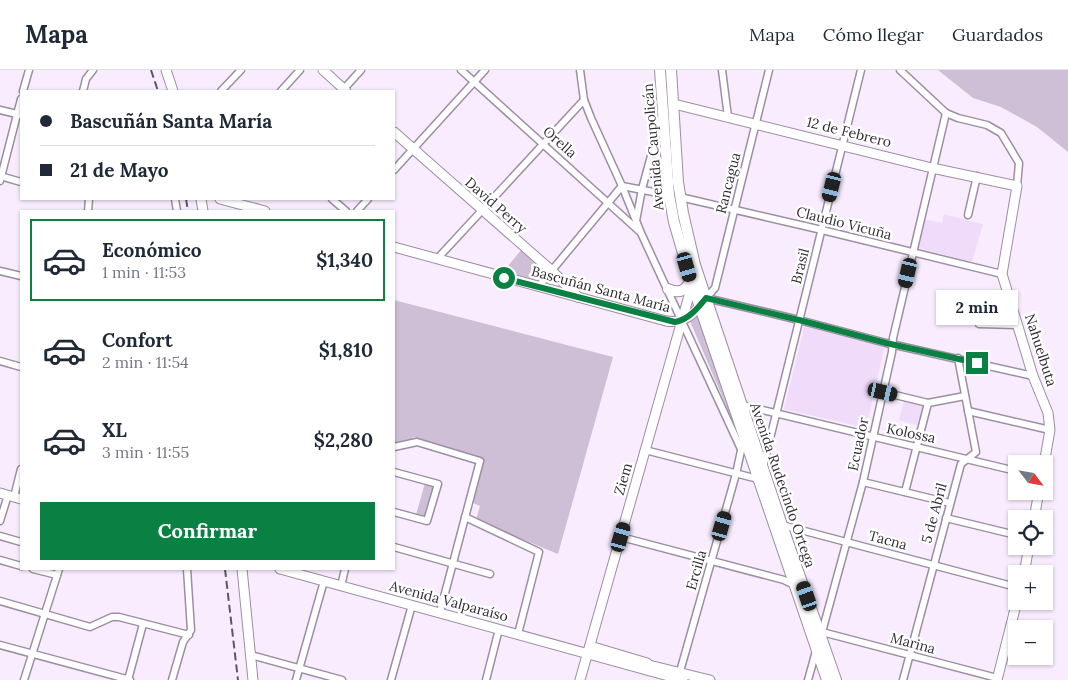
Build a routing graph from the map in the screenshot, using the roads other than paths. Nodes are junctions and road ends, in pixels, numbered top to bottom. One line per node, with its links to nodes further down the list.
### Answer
1 (29, 70): 20 (street)
2 (93, 70): 21 (street)
3 (166, 70): 22 (street)
4 (170, 70): 23 (street)
5 (241, 70): 24 (street)
6 (300, 70): 25 (street)
7 (323, 70): 26 (street)
8 (361, 70): 27 (street)
9 (461, 70): 18 (street, Orella)
10 (485, 70): 18 (street)
11 (580, 70): 28 (street)
12 (660, 70): 19 (main road, Avenida Caupolicán)
13 (671, 70): 29 (main road, Avenida Caupolicán)
14 (722, 70): 34 (street)
15 (769, 70): 35 (street, Rancagua)
16 (861, 70): 38 (street, Brasil)
17 (900, 70): 31 (street)
18 (474, 82): 37 (street, Orella); 39 (street)
19 (661, 83): 29 (main road); 33 (main road, Avenida Caupolicán)
20 (23, 90)
21 (83, 90)
22 (174, 90)
23 (174, 90)
24 (222, 90)
25 (282, 90)
26 (343, 90)
27 (345, 90)
28 (584, 100): 37 (street); 45 (street)
29 (674, 104): 34 (street, 12 de Febrero); 49 (main road, Avenida Caupolicán)
30 (0, 110): 32 (street)
31 (946, 113): 40 (street, Ecuador); 46 (street)
32 (19, 115): 43 (street)
33 (662, 116): 47 (street); 48 (main road, Avenida Caupolicán)
34 (728, 117): 35 (street, 12 de Febrero)
35 (755, 124): 38 (street, 12 de Febrero); 54 (street, Rancagua)
36 (395, 133): 39 (street, David Perry)
37 (543, 144): 53 (street, Orella); 58 (street)
38 (842, 144): 40 (street, 12 de Febrero); 62 (street, Brasil)
39 (413, 149): 41 (street); 58 (street, David Perry)
40 (932, 168): 42 (street, 12 de Febrero); 65 (street, Ecuador)
41 (395, 169)
42 (976, 176): 46 (street, 12 de Febrero); 60 (street)
43 (0, 178): 44 (street)
44 (20, 182)
45 (622, 186): 47 (street); 53 (street); 61 (street)
46 (1017, 186): 69 (street, Nahuelbuta)
47 (642, 189): 48 (street); 61 (street)
48 (669, 195): 59 (main road); 71 (main road, Avenida Caupolicán)
49 (680, 198): 54 (street, Claudio Vicuña); 59 (main road, Avenida Caupolicán)
50 (333, 200): 56 (street)
51 (367, 200): 57 (street)
52 (240, 201): 55 (street)
53 (608, 203): 63 (street, Orella); 68 (street)
54 (735, 209): 62 (street, Claudio Vicuña); 75 (street, Rancagua)
55 (262, 210)
56 (345, 210)
57 (358, 210)
58 (482, 210): 66 (street); 68 (street, David Perry)
59 (683, 213): 75 (main road, Avenida Caupolicán)
60 (968, 215)
61 (636, 221): 63 (street)
62 (822, 230): 65 (street, Claudio Vicuña); 77 (street, Brasil)
63 (642, 233): 73 (street)
64 (395, 247): 66 (street, Bascuñán Santa María)
65 (912, 252): 69 (street, Claudio Vicuña); 81 (street, Ecuador)
66 (437, 259): 72 (street, Bascuñán Santa María)
67 (0, 271): 70 (street)
68 (552, 271): 72 (street); 74 (street, David Perry)
69 (1002, 274): 80 (street, Nahuelbuta)
70 (20, 276)
71 (691, 283): 73 (main road); 76 (main road, Avenida Caupolicán); 78 (street, Ziem)
72 (538, 287): 74 (street, Bascuñán Santa María)
73 (668, 289): 78 (street)
74 (580, 298): 78 (street, Bascuñán Santa María)
75 (706, 298): 76 (street, Bascuñán Santa María); 77 (street); 89 (main road, Avenida Rudecindo Ortega)
76 (699, 307): 78 (street, Bascuñán Santa María); 93 (main road, Avenida Rudecindo Ortega)
77 (799, 320): 81 (street); 91 (street, Brasil)
78 (682, 321): 97 (street); 98 (street, Ziem)
79 (979, 324): 80 (street)
80 (1018, 325): 85 (street, Nahuelbuta)
81 (892, 345): 82 (street); 86 (street, Ecuador)
82 (958, 358): 85 (street); 87 (street, 5 de Abril)
83 (0, 362): 84 (street)
84 (20, 366)
85 (1033, 376): 92 (street, Nahuelbuta)
86 (883, 392): 88 (street); 94 (street, Ecuador)
87 (965, 396): 88 (street); 90 (street, 5 de Abril)
88 (928, 403): 95 (street)
89 (742, 406): 91 (street, Kolossa); 101 (main road, Avenida Rudecindo Ortega)
90 (968, 411): 92 (street); 100 (street, 5 de Abril)
91 (777, 413): 94 (street, Kolossa); 101 (street, Brasil)
92 (1050, 430): 99 (street, Nahuelbuta)
93 (744, 437): 97 (street, Ercilla); 106 (main road, Avenida Rudecindo Ortega)
94 (872, 437): 95 (street, Kolossa); 107 (street, Ecuador)
95 (916, 446): 100 (street, Kolossa); 110 (street)
96 (395, 447): 114 (street)
97 (741, 449): 105 (street, Ercilla)
98 (645, 450): 105 (street); 122 (street, Ziem)
99 (1046, 455)
100 (967, 458): 102 (street, Kolossa); 112 (street, 5 de Abril)
101 (763, 468): 119 (main road, Avenida Rudecindo Ortega)
102 (1008, 468)
103 (20, 472): 111 (street)
104 (395, 472): 108 (street)
105 (736, 474): 106 (street); 127 (street, Ercilla)
106 (758, 480): 131 (main road, Avenida Rudecindo Ortega)
107 (862, 482): 110 (street); 124 (street, Ecuador)
108 (438, 484): 109 (street); 117 (street)
109 (446, 487)
110 (905, 492): 112 (street)
111 (11, 496): 116 (street)
112 (950, 503): 115 (street, 5 de Abril)
113 (395, 512): 117 (street)
114 (465, 518): 128 (street); 153 (street)
115 (946, 518): 120 (street); 129 (street, 5 de Abril)
116 (0, 521)
117 (428, 521): 118 (street)
118 (436, 523)
119 (782, 525): 124 (street, Tacna); 152 (main road, Avenida Rudecindo Ortega)
120 (1008, 534)
121 (0, 536): 123 (street)
122 (621, 537): 127 (street); 156 (street, Ziem)
123 (20, 542)
124 (846, 543): 129 (street, Tacna); 152 (street, Ecuador)
125 (395, 547): 128 (street)
126 (0, 560): 130 (street)
127 (712, 561): 140 (street); 164 (street, Ercilla)
128 (452, 563): 139 (street); 148 (street)
129 (933, 565): 143 (street, Tacna); 160 (street, 5 de Abril)
130 (20, 566)
131 (788, 569): 140 (street); 142 (main road, Avenida Rudecindo Ortega)
132 (41, 570): 137 (street)
133 (187, 570): 154 (street)
134 (242, 570): 159 (street)
135 (288, 570): 138 (street, Avenida Valparaíso)
136 (345, 570): 144 (street)
137 (58, 572): 149 (street)
138 (304, 572): 141 (street, Avenida Valparaíso)
139 (490, 574)
140 (779, 579): 142 (street)
141 (324, 581): 144 (street, Avenida Valparaíso); 163 (street)
142 (794, 585): 157 (main road, Avenida Rudecindo Ortega)
143 (1008, 585)
144 (341, 586): 146 (street, Avenida Valparaíso)
145 (0, 601): 149 (street)
146 (412, 605): 148 (street, Avenida Valparaíso); 172 (street)
147 (1016, 610): 165 (street)
148 (440, 612): 151 (street, Avenida Valparaíso)
149 (44, 614): 150 (street); 158 (street)
150 (143, 624): 154 (street); 167 (street)
151 (499, 629): 153 (street, Avenida Valparaíso); 173 (street)
152 (821, 631): 160 (street, Marina); 178 (main road, Avenida Rudecindo Ortega)
153 (518, 634): 156 (street, Avenida Valparaíso)
154 (189, 635): 168 (street)
155 (0, 645): 158 (street)
156 (589, 650): 161 (street, Avenida Valparaíso); 162 (street, Avenida Valparaíso); 174 (street, Ziem)
157 (816, 650): 176 (street); 177 (main road, Avenida Rudecindo Ortega)
158 (32, 654): 166 (street); 167 (street)
159 (250, 655): 163 (street); 169 (street)
160 (911, 656): 165 (street, Marina); 179 (street, 5 de Abril)
161 (611, 659): 162 (street, Avenida Valparaíso); 164 (street, Avenida Valparaíso)
162 (654, 665): 164 (street, Avenida Valparaíso)
163 (299, 668): 170 (street); 171 (street)
164 (679, 678): 175 (street, Avenida Valparaíso)
165 (997, 679)
166 (24, 680)
167 (129, 680)
168 (172, 680)
169 (253, 680)
170 (296, 680)
171 (341, 680)
172 (391, 680)
173 (486, 680)
174 (580, 680)
175 (710, 680)
176 (808, 680)
177 (827, 680)
178 (836, 680)
179 (903, 680)

